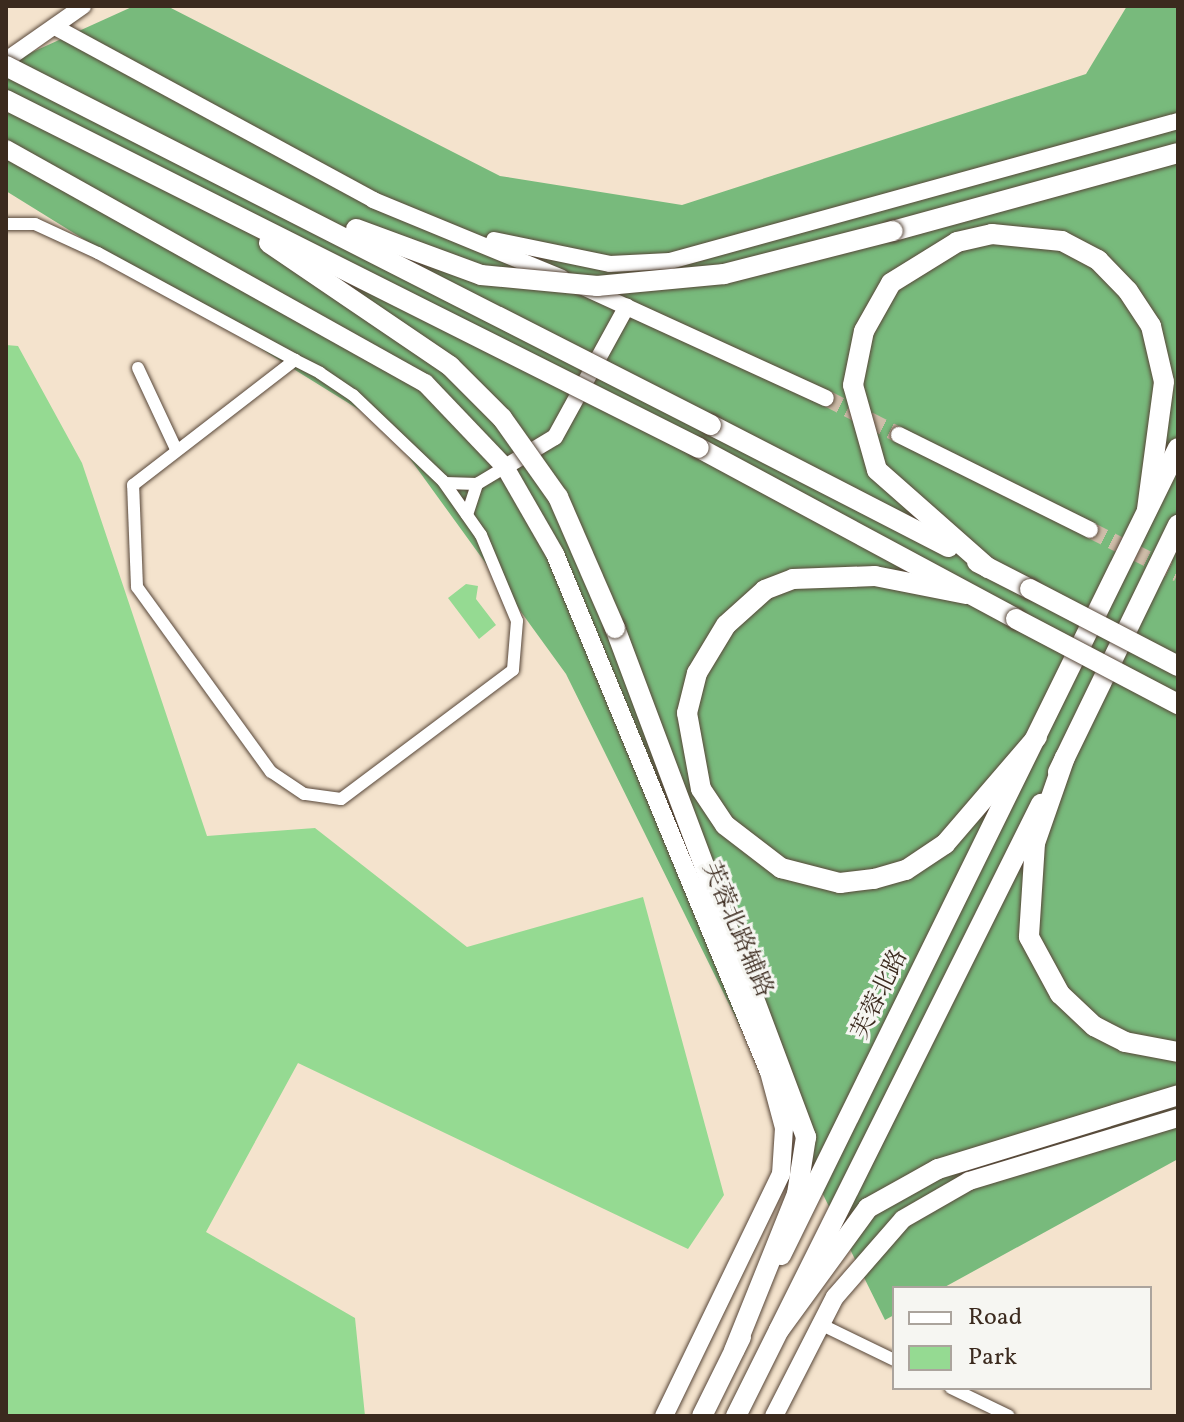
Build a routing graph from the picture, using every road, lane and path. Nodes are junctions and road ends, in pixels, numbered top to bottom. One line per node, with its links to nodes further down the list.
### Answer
1 (83, 6): 2 (street)
2 (55, 27): 3 (street); 10 (street)
3 (6, 60)
4 (6, 66): 9 (main road, bridge)
5 (6, 100): 11 (main road, bridge)
6 (1178, 121): 10 (street)
7 (6, 149): 20 (main road, 芙蓉北路辅路)
8 (1178, 153): 9 (main road, bridge)
9 (263, 194): 27 (main road, bridge)
10 (373, 200): 13 (street)
11 (206, 201): 28 (main road, bridge); 38 (main road, bridge)
12 (6, 224): 14 (street)
13 (627, 306): 16 (street); 20 (street)
14 (295, 360): 19 (street); 21 (street)
15 (138, 368): 19 (street)
16 (826, 398)
17 (899, 435): 26 (street)
18 (1178, 448): 23 (main road, 芙蓉北路)
19 (176, 449): 24 (street)
20 (505, 467): 22 (street); 41 (main road, 芙蓉北路辅路)
21 (445, 483): 22 (street); 24 (street)
22 (477, 484): 24 (street)
23 (1147, 510): 27 (main road); 31 (main road, 芙蓉北路)
24 (467, 515)
25 (1178, 525): 32 (main road)
26 (1090, 530)
27 (988, 568): 29 (main road, bridge)
28 (966, 594): 30 (main road, bridge); 31 (main road)
29 (1178, 666)
30 (1178, 704)
31 (1037, 737): 38 (main road, 芙蓉北路)
32 (1065, 757): 33 (main road); 37 (main road)
33 (1178, 1052)
34 (1178, 1095): 37 (main road)
35 (1178, 1118): 36 (main road)
36 (820, 1324): 39 (street); 44 (main road)
37 (779, 1330): 43 (main road)
38 (734, 1351): 42 (main road, 芙蓉北路)
39 (892, 1359)
40 (955, 1390): 45 (street)
41 (664, 1416)
42 (702, 1416)
43 (736, 1416)
44 (774, 1416)
45 (1009, 1416)

